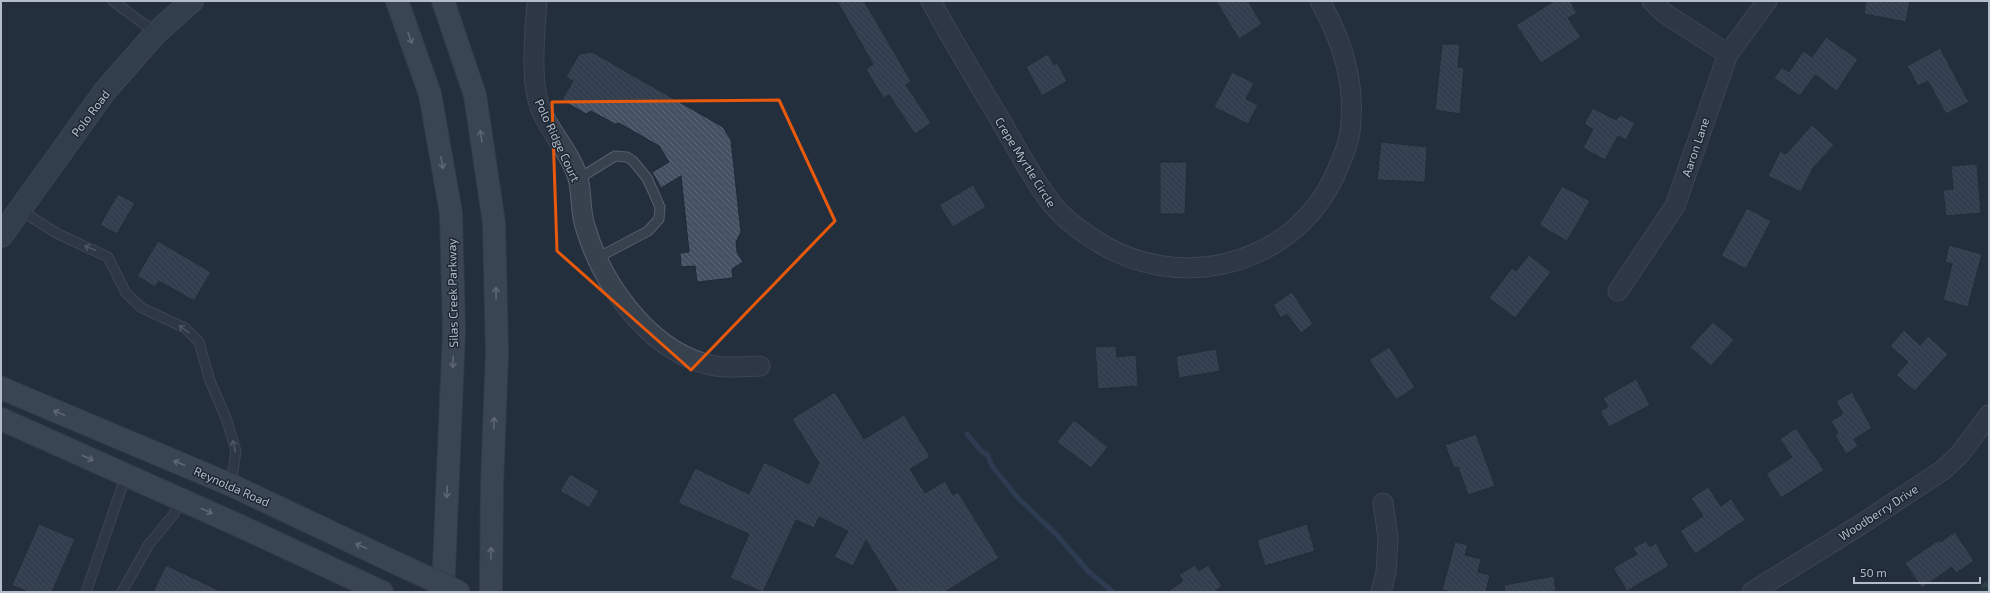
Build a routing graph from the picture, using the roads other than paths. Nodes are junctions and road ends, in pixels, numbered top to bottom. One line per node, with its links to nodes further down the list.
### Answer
1 (113, 1): 10 (lane)
2 (192, 1): 10 (main road, Polo Road)
3 (397, 1): 28 (main road, Silas Creek Parkway, one-way to 28)
4 (443, 1): 30 (main road, one-way to 4)
5 (537, 1): 12 (street, Polo Ridge Court)
6 (931, 1): 7 (street, Crepe Myrtle Circle)
7 (1320, 1)
8 (1652, 1): 11 (street)
9 (1767, 1): 11 (street, Aaron Lane)
10 (156, 33): 13 (main road, Polo Road)
11 (1728, 54): 16 (street, Aaron Lane)
12 (578, 178): 15 (street, Polo Ridge Court); 15 (lane)
13 (20, 210): 14 (main road, Polo Road); 22 (lane, one-way to 13)
14 (1, 236)
15 (598, 258): 17 (street, Polo Ridge Court)
16 (1618, 291)
17 (760, 366)
18 (1, 388): 22 (main road, Reynolda Road, one-way to 18)
19 (1989, 414): 32 (street, Woodberry Drive)
20 (1, 419): 21 (main road, one-way to 21)
21 (126, 475): 23 (main road); 25 (lane)
22 (231, 485): 29 (main road, Reynolda Road, one-way to 22, bridge)
23 (181, 499): 26 (lane); 27 (main road, one-way to 27)
24 (1383, 502): 31 (street)
25 (86, 592)
26 (122, 592)
27 (382, 592)
28 (443, 592)
29 (459, 592)
30 (491, 592)
31 (1381, 592)
32 (1752, 592)

